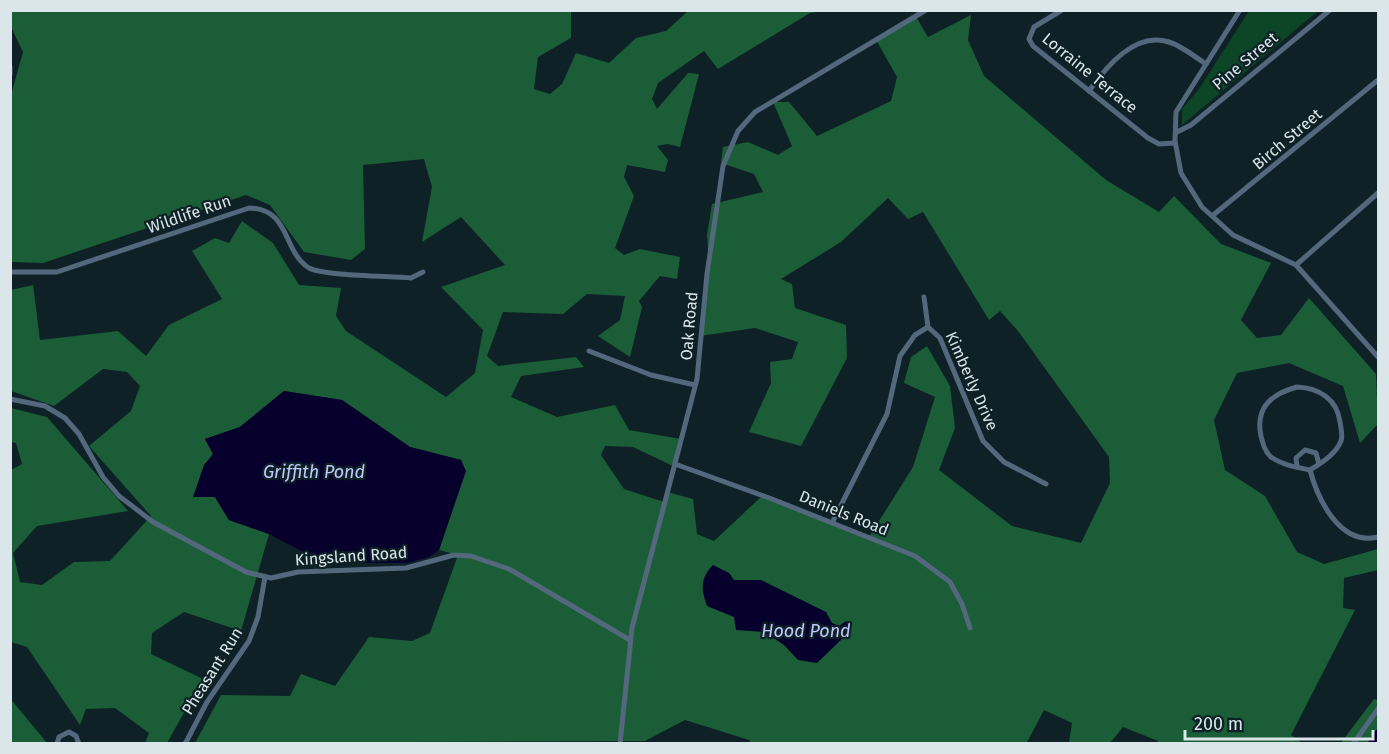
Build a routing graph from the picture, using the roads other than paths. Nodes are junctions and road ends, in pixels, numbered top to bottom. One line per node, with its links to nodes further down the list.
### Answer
1 (926, 10): 21 (street, Oak Road)
2 (1062, 10): 9 (street, Lorraine Terrace)
3 (1240, 10): 5 (street)
4 (1330, 10): 10 (street, Pine Street)
5 (1206, 64): 9 (street); 10 (street)
6 (10, 67): 7 (street)
7 (10, 74)
8 (1378, 80): 13 (street, Birch Street)
9 (1089, 91): 11 (street, Lorraine Terrace)
10 (1178, 132): 11 (street)
11 (1175, 143): 13 (street)
12 (1378, 193): 14 (street)
13 (1212, 216): 14 (street)
14 (1296, 265): 20 (street)
15 (10, 272): 16 (street, Wildlife Run)
16 (423, 272)
17 (924, 297): 18 (street, Kimberly Drive)
18 (928, 327): 27 (street, Kimberly Drive); 28 (street)
19 (589, 351): 21 (street)
20 (1378, 357)
21 (695, 385): 23 (street, Oak Road)
22 (10, 399): 30 (street, Kingsland Road)
23 (675, 464): 28 (street, Daniels Road); 32 (street, Oak Road)
24 (1319, 464): 25 (street); 25 (street); 26 (street)
25 (1297, 467): 26 (street)
26 (1310, 470): 29 (street)
27 (1046, 484)
28 (832, 524): 31 (street, Daniels Road)
29 (1378, 537)
30 (265, 577): 32 (street, Kingsland Road); 36 (street, Pheasant Run)
31 (970, 628)
32 (630, 640): 37 (street, Oak Road)
33 (1378, 709): 38 (street)
34 (57, 744): 35 (street)
35 (79, 744)
36 (185, 744)
37 (620, 744)
38 (1353, 744)

